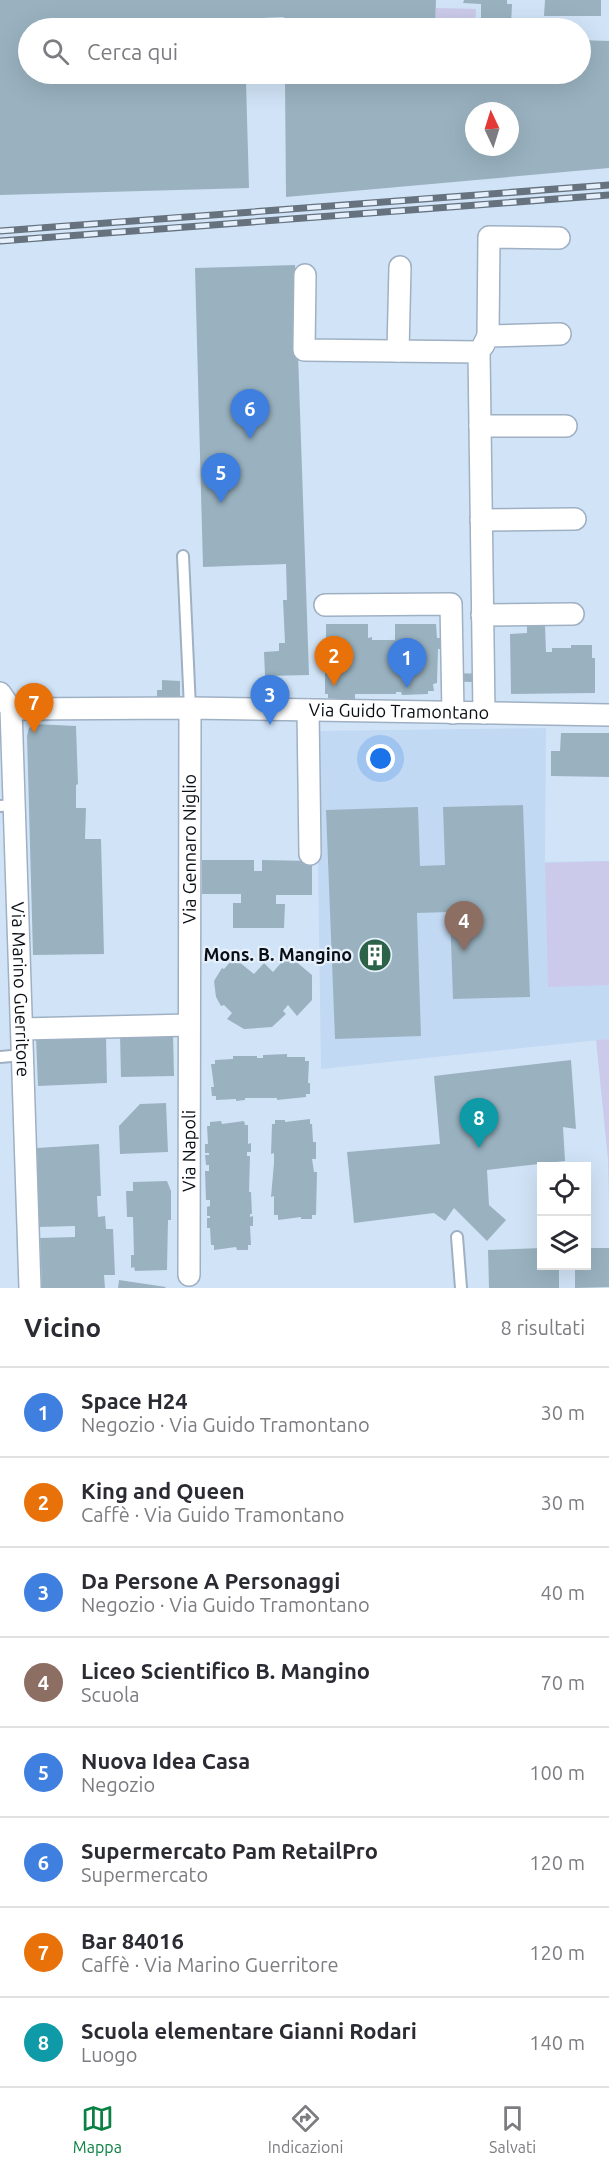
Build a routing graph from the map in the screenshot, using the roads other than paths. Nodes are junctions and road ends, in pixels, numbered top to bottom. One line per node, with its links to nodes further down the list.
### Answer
1 (559, 238): 5 (street)
2 (400, 267): 6 (street)
3 (305, 275): 6 (street)
4 (560, 334): 5 (street)
5 (484, 344): 6 (street); 7 (street)
6 (398, 351)
7 (480, 426): 8 (street); 10 (street)
8 (566, 426)
9 (575, 519): 10 (street)
10 (481, 520): 14 (street)
11 (183, 556): 16 (lane)
12 (325, 605): 18 (street)
13 (573, 614): 14 (street)
14 (482, 615): 19 (street)
15 (6, 701): 16 (street, Via Guido Tramontano); 21 (street, Via Marino Guerritore)
16 (190, 708): 17 (street, Via Guido Tramontano); 23 (street, Via Gennaro Niglio)
17 (308, 710): 18 (street, Via Guido Tramontano); 22 (street)
18 (453, 713): 19 (street, Via Guido Tramontano)
19 (484, 713): 20 (street, Via Guido Tramontano)
20 (609, 715)
21 (8, 806): 24 (street, Via Marino Guerritore)
22 (310, 854)
23 (189, 1025): 24 (street); 28 (street, Via Napoli)
24 (22, 1029): 25 (street, Via Marino Guerritore)
25 (23, 1055): 26 (lane); 29 (street, Via Marino Guerritore)
26 (0, 1057)
27 (457, 1237): 30 (lane)
28 (189, 1275)
29 (30, 1288)
30 (461, 1288)

